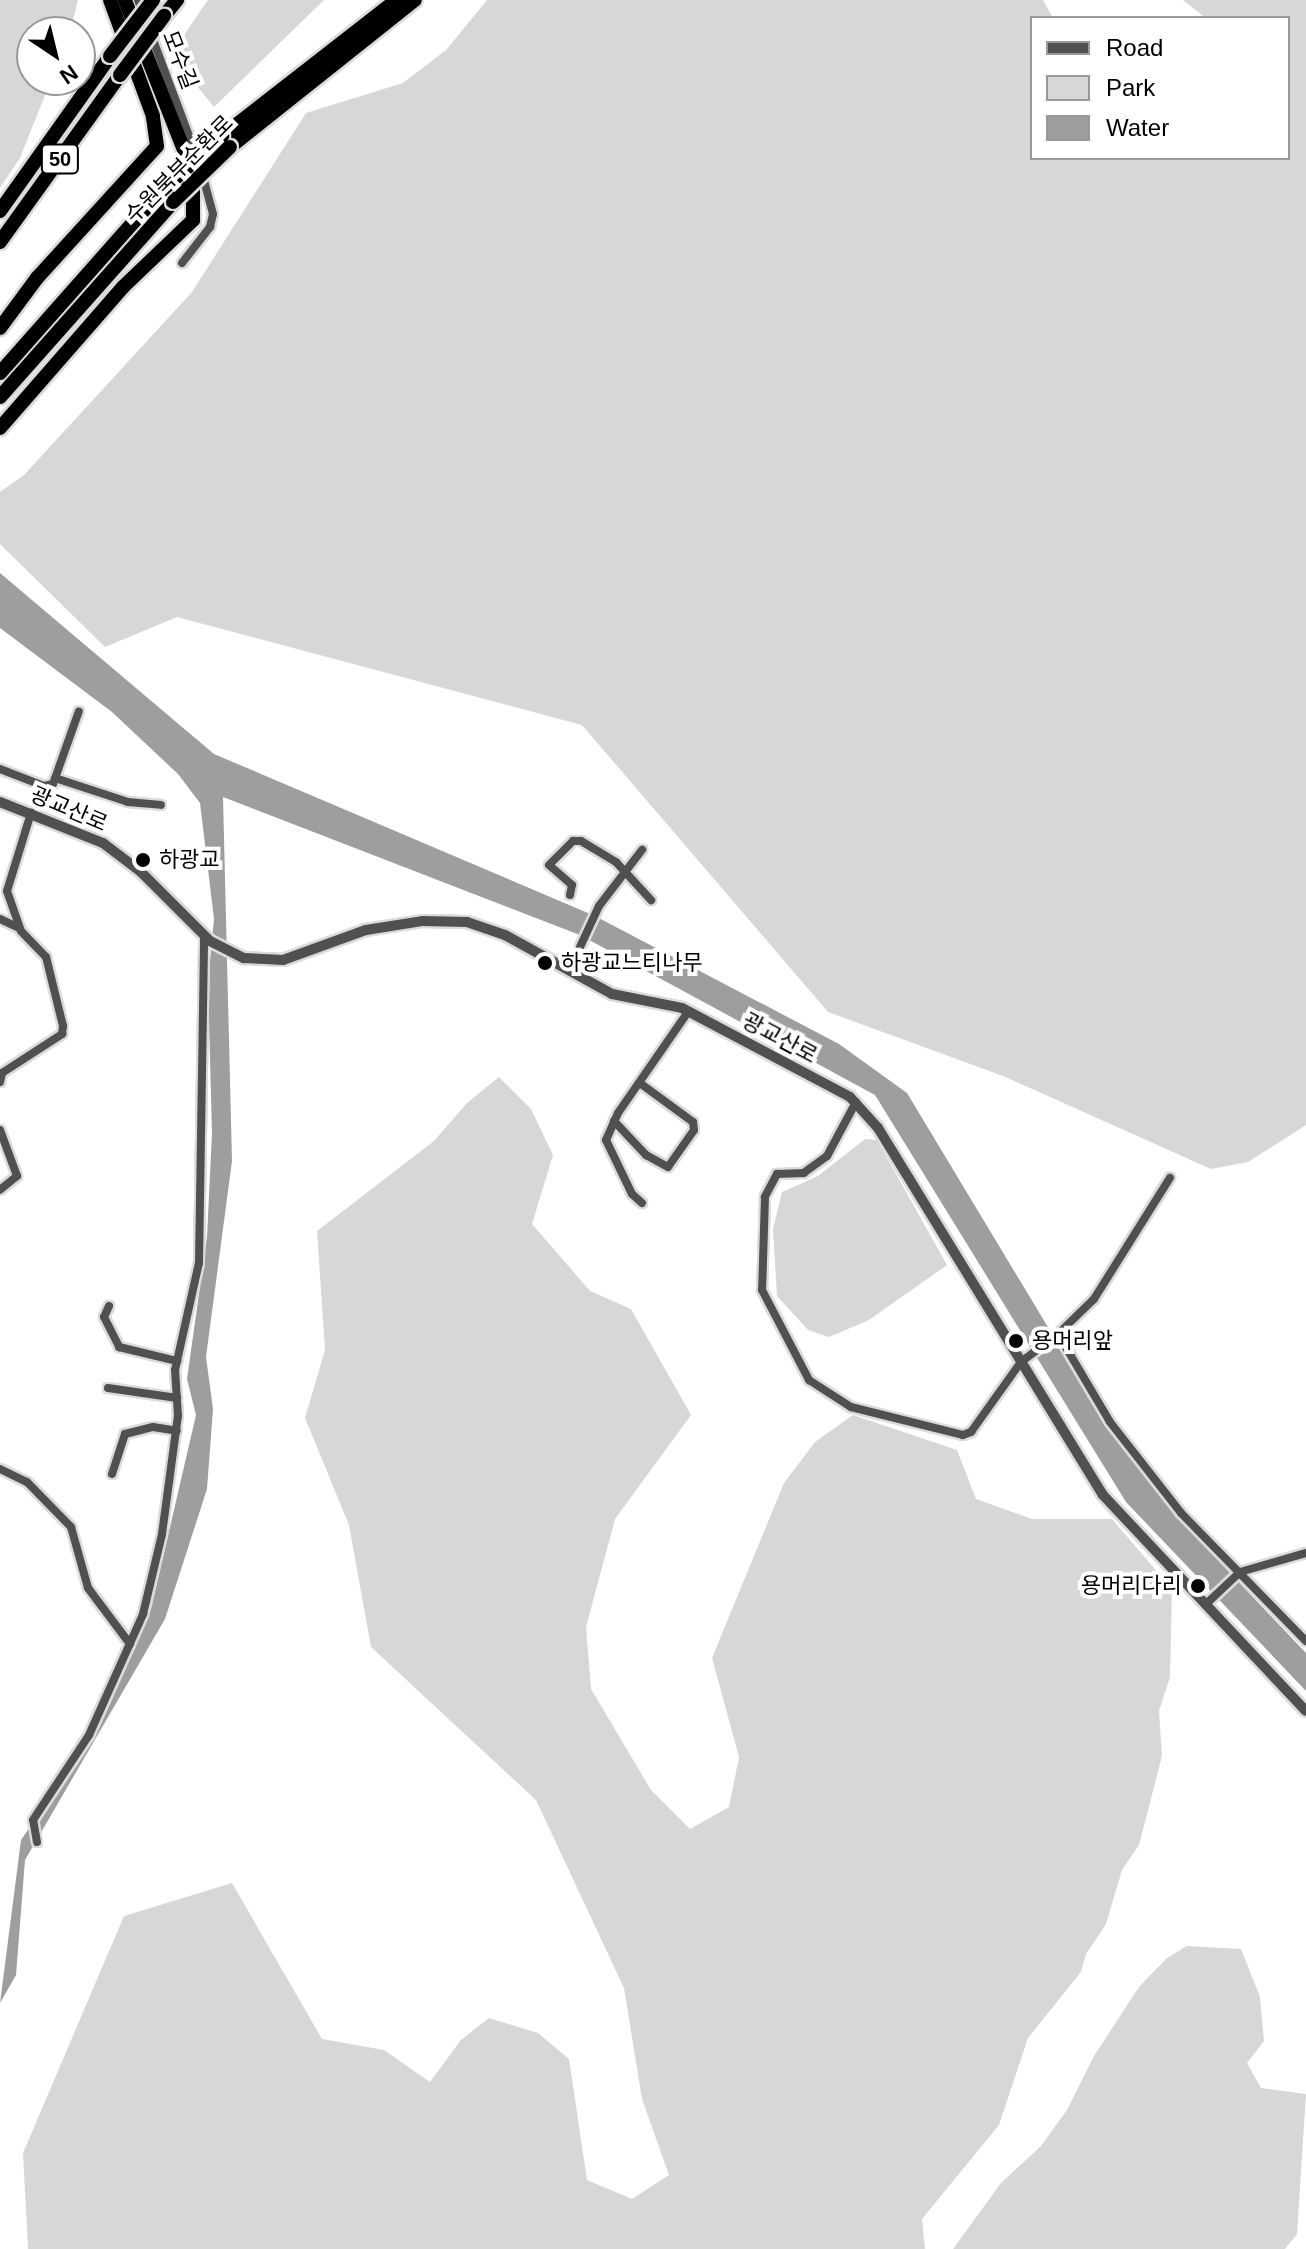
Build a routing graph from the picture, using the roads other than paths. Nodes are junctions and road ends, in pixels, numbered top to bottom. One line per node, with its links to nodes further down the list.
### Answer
1 (110, 0): 12 (highway)
2 (125, 0): 15 (highway)
3 (138, 0): 11 (street, 모수길)
4 (153, 0): 9 (highway, 50, bridge)
5 (177, 0): 10 (highway, 50, bridge)
6 (397, 0): 8 (highway, 수원북부순환로)
7 (415, 0): 8 (highway, 수원북부순환로)
8 (226, 141): 13 (highway, 수원북부순환로, bridge); 14 (highway, 수원북부순환로, bridge)
9 (0, 211)
10 (0, 242)
11 (182, 263)
12 (0, 328)
13 (0, 373)
14 (0, 397)
15 (0, 428)
16 (79, 711): 18 (street)
17 (0, 769): 18 (street)
18 (55, 778): 20 (street)
19 (0, 802): 21 (street, 광교산로)
20 (161, 805)
21 (31, 813): 27 (street); 28 (street, 광교산로)
22 (642, 850): 23 (street)
23 (625, 872): 24 (street); 25 (street); 29 (street)
24 (570, 895)
25 (651, 900)
26 (0, 919): 27 (street)
27 (19, 928): 31 (street)
28 (207, 938): 30 (street, 광교산로); 42 (street)
29 (582, 944)
30 (688, 1012): 32 (street); 33 (street, 광교산로)
31 (0, 1082)
32 (640, 1083): 34 (street); 34 (street)
33 (856, 1102): 41 (street, 광교산로); 41 (street)
34 (614, 1121): 38 (street)
35 (0, 1130): 37 (street)
36 (1170, 1178): 40 (street)
37 (0, 1190)
38 (642, 1203)
39 (109, 1306): 42 (street)
40 (1056, 1336): 41 (street); 49 (street)
41 (1025, 1360): 50 (street, 광교산로)
42 (177, 1361): 44 (street)
43 (108, 1388): 44 (street)
44 (177, 1398): 45 (street)
45 (177, 1431): 47 (street); 52 (street)
46 (0, 1469): 52 (street)
47 (112, 1474)
48 (1306, 1553): 49 (street)
49 (1239, 1573): 50 (street); 51 (street)
50 (1208, 1602): 53 (street, 광교산로)
51 (1306, 1641)
52 (130, 1644): 54 (street)
53 (1306, 1711)
54 (37, 1842)

